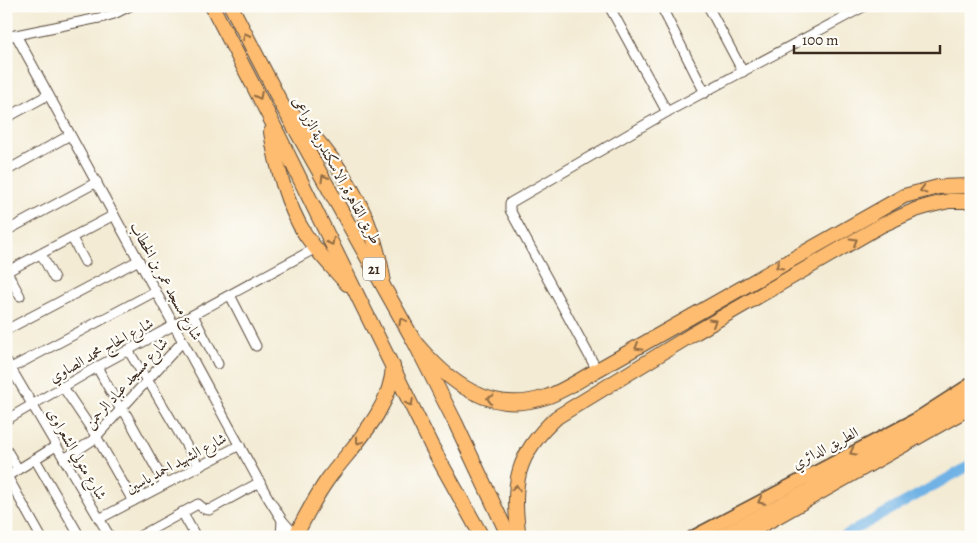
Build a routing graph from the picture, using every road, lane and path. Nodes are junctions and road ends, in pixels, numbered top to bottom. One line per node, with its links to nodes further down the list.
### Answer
1 (130, 6): 8 (street)
2 (212, 6): 16 (highway, 21, one-way to 16)
3 (231, 6): 13 (highway, طريق القاهرة, الاسكندرية الزراعى / 21, one-way to 3)
4 (610, 6): 15 (street)
5 (661, 6): 11 (street)
6 (708, 6): 10 (street)
7 (865, 6): 10 (street)
8 (16, 36): 9 (street); 12 (street, شارع مسجد عمر بن الخطاب)
9 (6, 37)
10 (743, 72): 11 (street)
11 (705, 93): 15 (street)
12 (48, 95): 17 (street); 18 (street, شارع مسجد عمر بن الخطاب)
13 (282, 104): 32 (highway, طريق القاهرة, الاسكندرية الزراعى / 21, one-way to 13); 32 (highway)
14 (6, 107): 17 (street)
15 (667, 112): 50 (street)
16 (268, 114): 26 (highway); 36 (highway, 21, one-way to 36)
17 (9, 117)
18 (70, 135): 19 (street); 20 (street, شارع مسجد عمر بن الخطاب)
19 (6, 171)
20 (97, 182): 23 (street, شارع مسجد عمر بن الخطاب); 24 (street)
21 (971, 186): 38 (highway, one-way to 38)
22 (971, 201): 41 (highway, one-way to 22)
23 (114, 214): 25 (street); 28 (street, شارع مسجد عمر بن الخطاب)
24 (6, 231)
25 (72, 238): 27 (street); 29 (street)
26 (316, 248): 34 (street, شارع الحاج محمد الصاوي); 36 (highway)
27 (41, 254): 30 (street); 31 (street)
28 (139, 260): 33 (street, شارع مسجد عمر بن الخطاب); 40 (street)
29 (85, 262)
30 (7, 272): 35 (street)
31 (54, 278)
32 (385, 290): 43 (highway, طريق القاهرة, الاسكندرية الزراعى / 21, one-way to 32)
33 (156, 291): 39 (street, شارع مسجد عمر بن الخطاب); 46 (street)
34 (230, 295): 37 (street, شارع الحاج محمد الصاوي); 44 (street)
35 (20, 296)
36 (360, 300): 48 (highway, 21)
37 (193, 315): 39 (street, شارع الحاج محمد الصاوي); 47 (street)
38 (685, 319): 41 (highway); 50 (highway, one-way to 50)
39 (174, 326): 42 (street, شارع مسجد عمر بن الخطاب); 45 (street, شارع الحاج محمد الصاوي)
40 (6, 330)
41 (694, 334): 85 (highway, one-way to 41)
42 (183, 341): 51 (street, شارع مسجد عباد الرحمن); 60 (street, شارع مسجد عمر بن الخطاب)
43 (414, 341): 50 (highway, one-way to 43); 84 (highway, طريق القاهرة, الاسكندرية الزراعى / 21)
44 (256, 346)
45 (128, 350): 49 (street, شارع الحاج محمد الصاوي); 51 (street)
46 (9, 364): 55 (street, شارع متولي الشعراوى)
47 (218, 364)
48 (393, 366): 76 (highway, one-way to 76); 83 (highway, 21, one-way to 83)
49 (97, 367): 53 (street, شارع الحاج محمد الصاوي); 57 (street)
50 (597, 370)
51 (147, 381): 57 (street, شارع مسجد عباد الرحمن); 65 (street)
52 (971, 384): 69 (main road, الطريق الدائري, one-way to 69)
53 (63, 387): 55 (street, شارع الحاج محمد الصاوي); 59 (street)
54 (971, 397): 69 (main road, الطريق الدائري)
55 (33, 405): 58 (street, شارع الحاج محمد الصاوي); 61 (street, شارع متولي الشعراوى)
56 (971, 407): 88 (highway)
57 (120, 410): 59 (street, شارع مسجد عباد الرحمن); 70 (street)
58 (6, 420)
59 (96, 436): 64 (street, شارع مسجد عباد الرحمن); 71 (street)
60 (240, 445): 65 (street, شارع الشهيد احمد ياسين); 68 (street, شارع مسجد عمر بن الخطاب)
61 (56, 446): 63 (street); 64 (street, شارع متولي الشعراوى)
62 (6, 449): 66 (street)
63 (35, 459): 66 (street); 78 (street)
64 (64, 459): 73 (street, شارع متولي الشعراوى)
65 (199, 467): 70 (street, شارع الشهيد احمد ياسين)
66 (18, 470): 67 (street)
67 (7, 476): 77 (street)
68 (260, 482): 72 (street); 74 (street, شارع مسجد عمر بن الخطاب)
69 (806, 483): 86 (main road, الطريق الدائري, one-way to 86); 87 (main road, الطريق الدائري)
70 (165, 484): 71 (street, شارع الشهيد احمد ياسين)
71 (133, 501): 73 (street, شارع الشهيد احمد ياسين)
72 (182, 512): 75 (street); 81 (street)
73 (99, 519): 79 (street, شارع متولي الشعراوى)
74 (282, 520): 76 (street, شارع مسجد عمر بن الخطاب); 82 (street)
75 (152, 533): 80 (street)
76 (295, 536)
77 (41, 537)
78 (80, 537)
79 (110, 537)
80 (138, 537)
81 (196, 537)
82 (281, 537)
83 (482, 537)
84 (509, 537)
85 (519, 537)
86 (693, 537)
87 (718, 537)
88 (741, 537)

